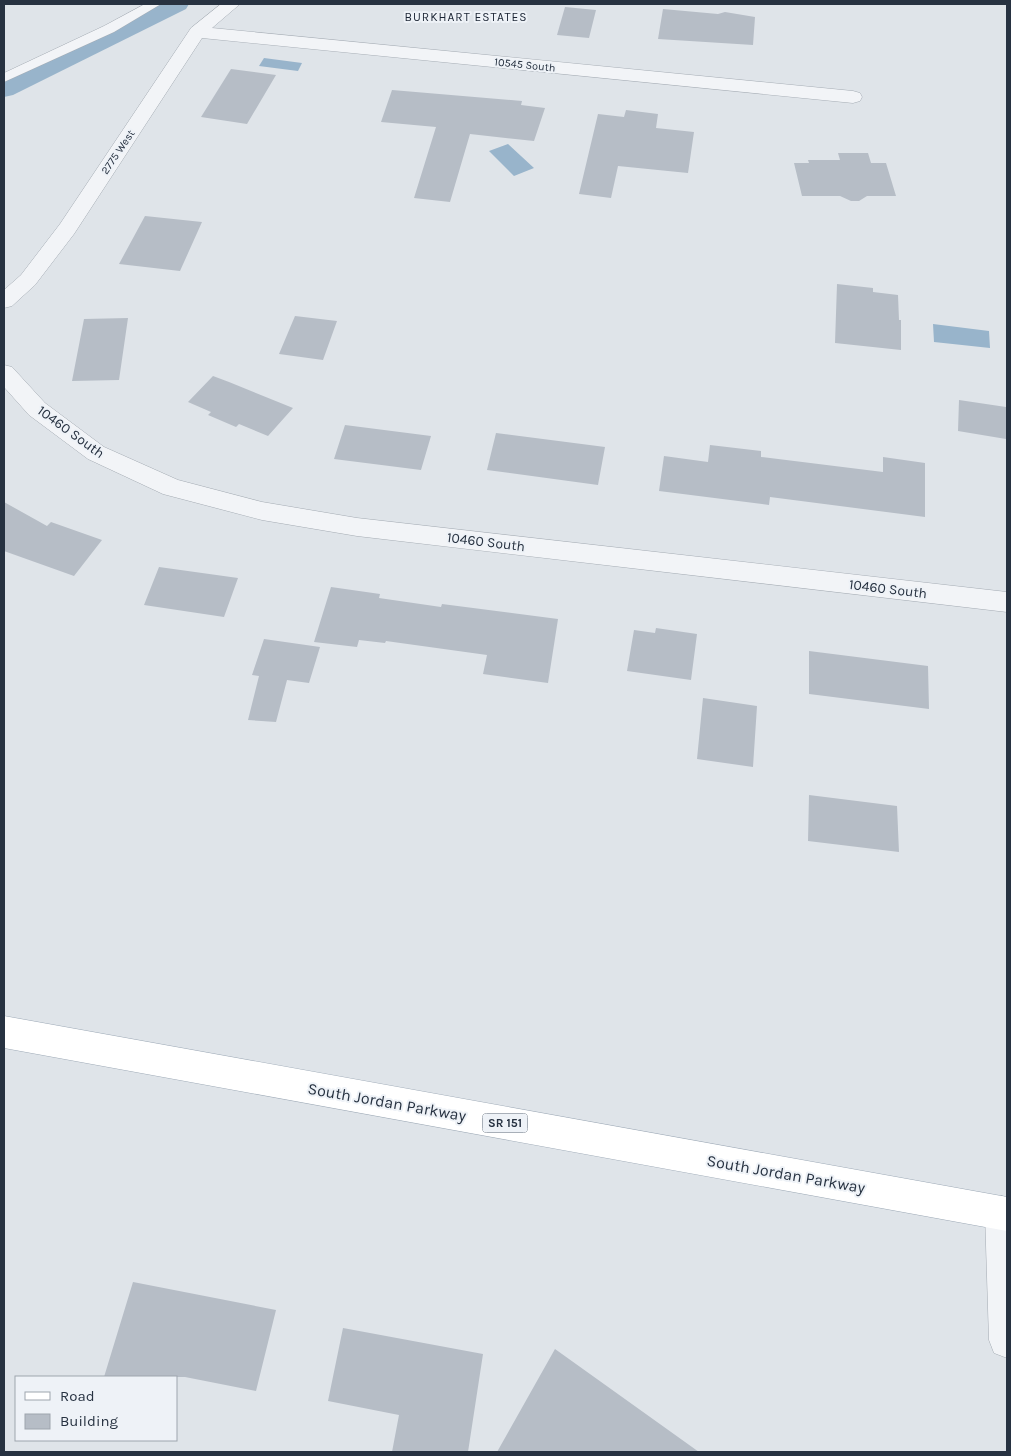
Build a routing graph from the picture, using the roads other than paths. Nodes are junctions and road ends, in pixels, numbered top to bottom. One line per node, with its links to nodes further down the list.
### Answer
1 (154, 4): 4 (lane)
2 (231, 4): 3 (street, 2775 West)
3 (197, 32): 5 (street, 10545 South); 6 (street, 2775 West)
4 (4, 78)
5 (853, 97)
6 (4, 301)
7 (4, 373): 8 (street, 10460 South)
8 (1007, 602)
9 (4, 1032): 10 (main road, South Jordan Parkway / SR 151)
10 (1004, 1214): 11 (street)
11 (1007, 1340)

